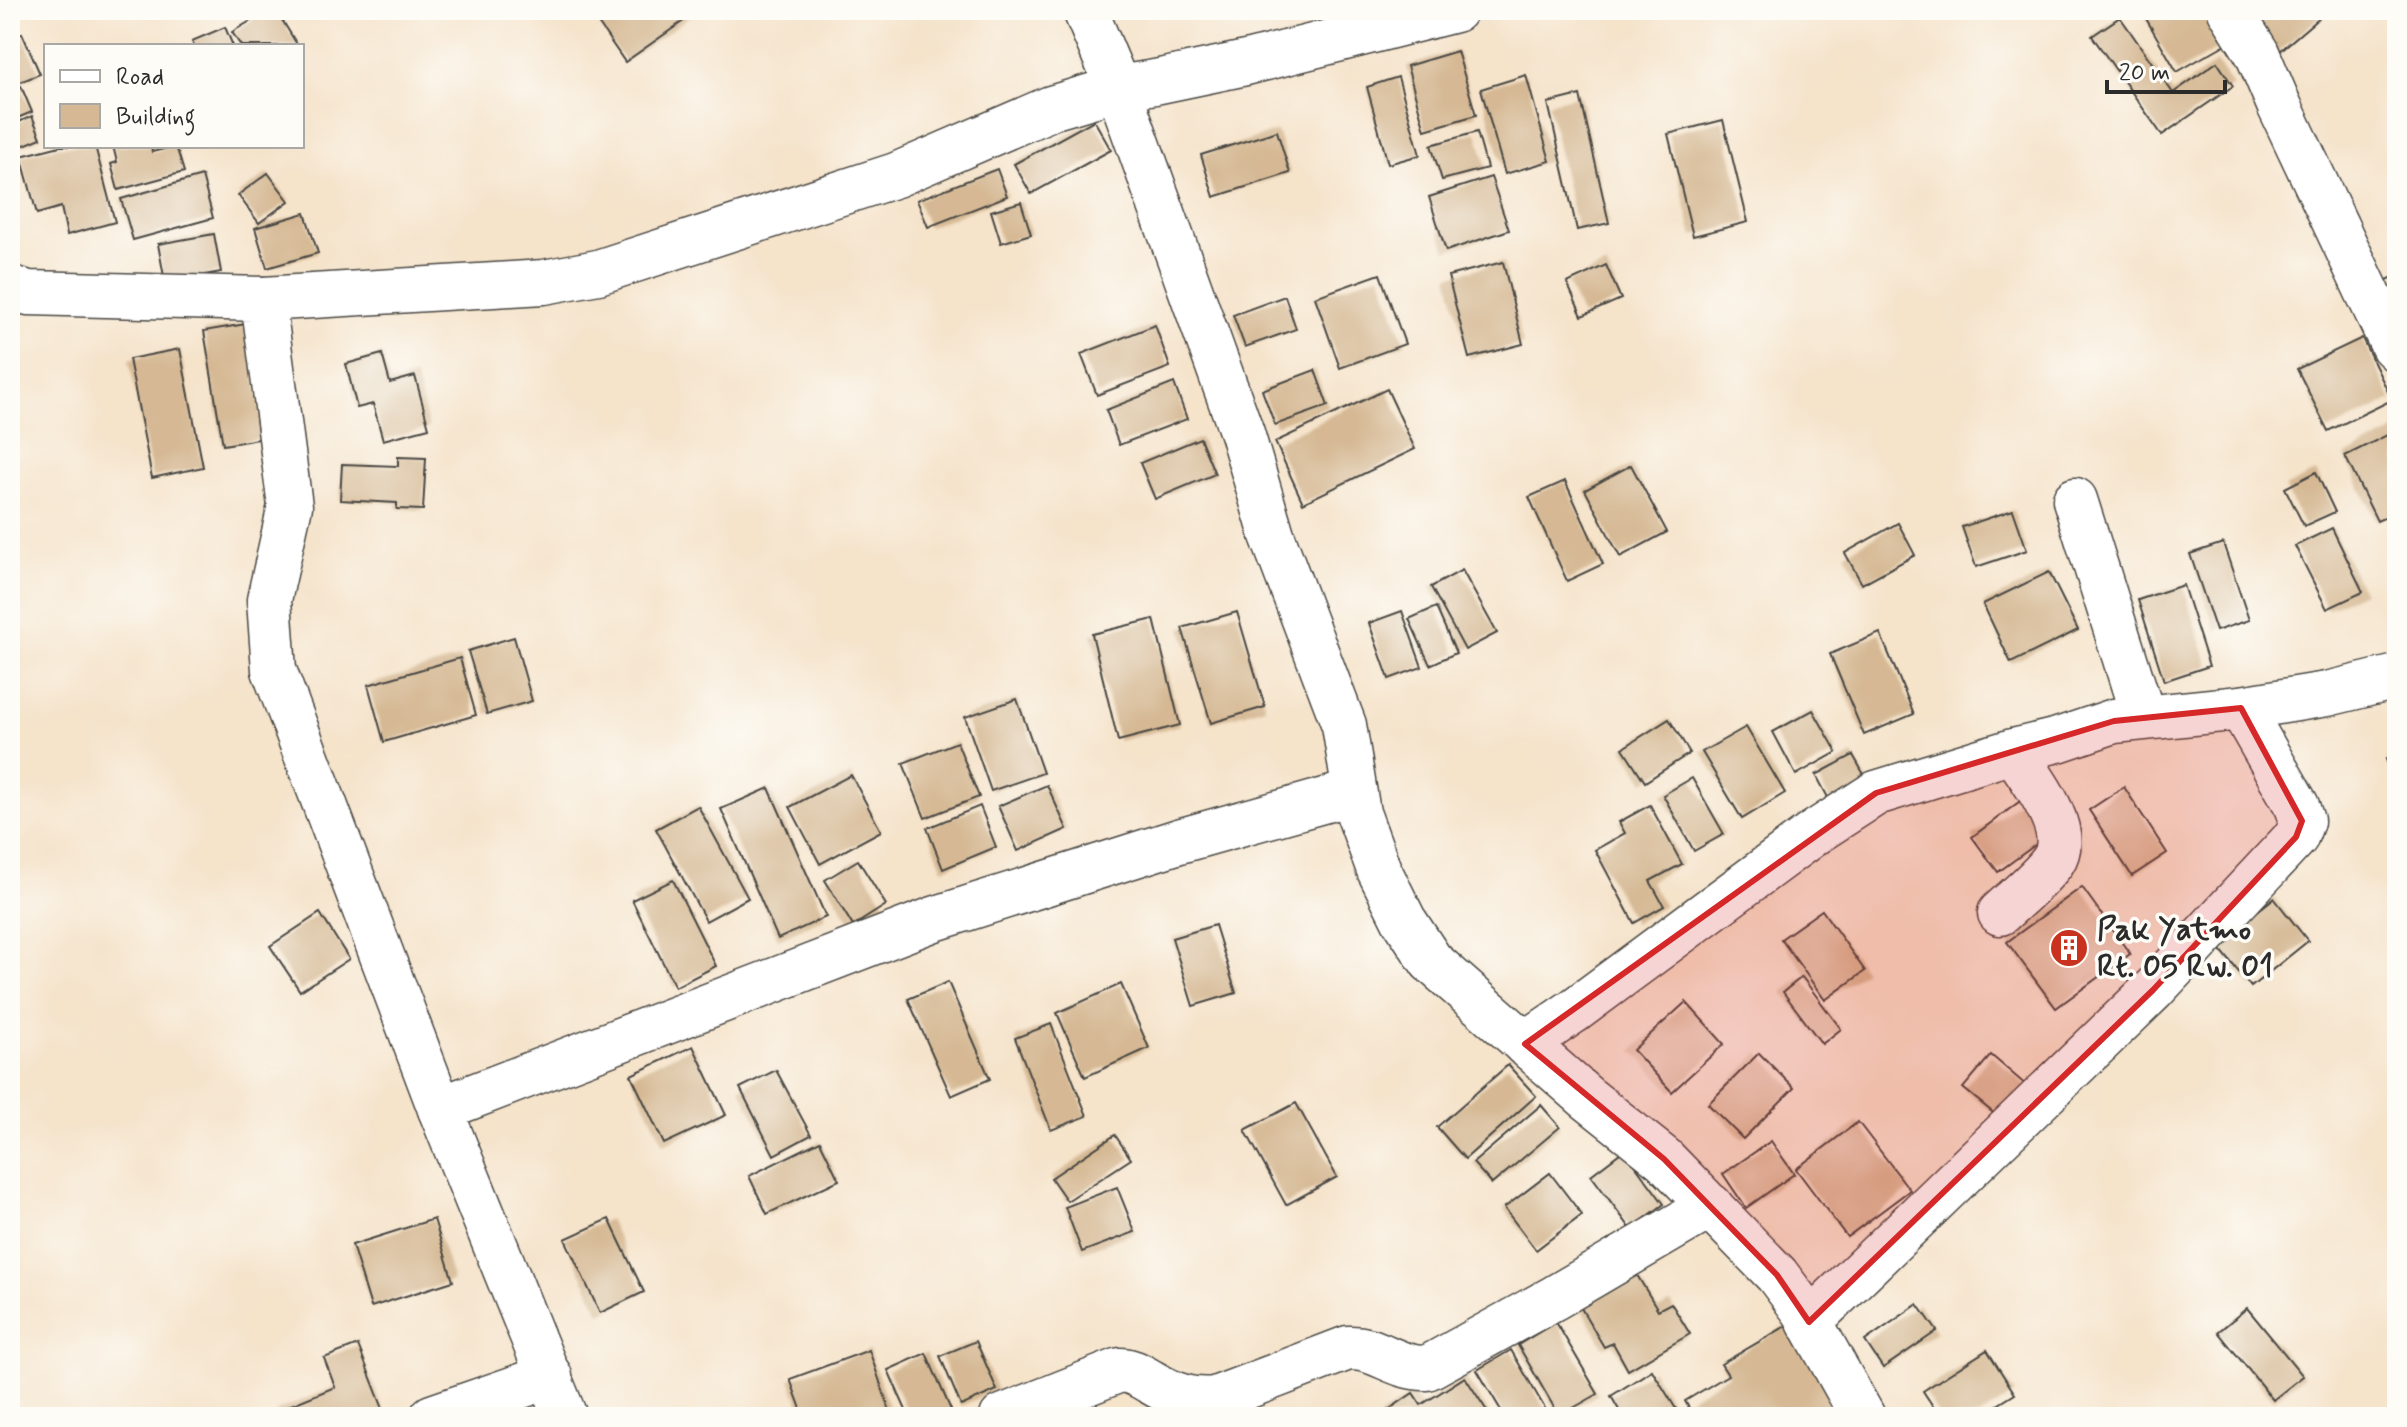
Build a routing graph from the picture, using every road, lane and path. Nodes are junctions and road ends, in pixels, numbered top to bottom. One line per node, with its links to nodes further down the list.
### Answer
1 (1085, 10): 4 (street)
2 (1455, 10): 4 (street)
3 (2230, 10): 7 (street)
4 (1118, 88): 6 (street); 13 (street)
5 (10, 287): 6 (street)
6 (263, 299): 16 (street)
7 (2397, 350)
8 (2075, 500): 11 (street)
9 (2397, 677): 10 (street)
10 (2241, 708): 11 (street); 18 (street)
11 (2143, 716): 12 (street)
12 (2013, 751): 14 (street); 15 (street)
13 (1354, 792): 15 (street); 16 (street)
14 (2000, 913)
15 (1525, 1044): 17 (street)
16 (440, 1109): 19 (street)
17 (1711, 1206): 18 (street); 22 (street)
18 (1809, 1322): 23 (street)
19 (550, 1376): 20 (street); 21 (street)
20 (432, 1417)
21 (565, 1417)
22 (1002, 1417)
23 (1863, 1417)

